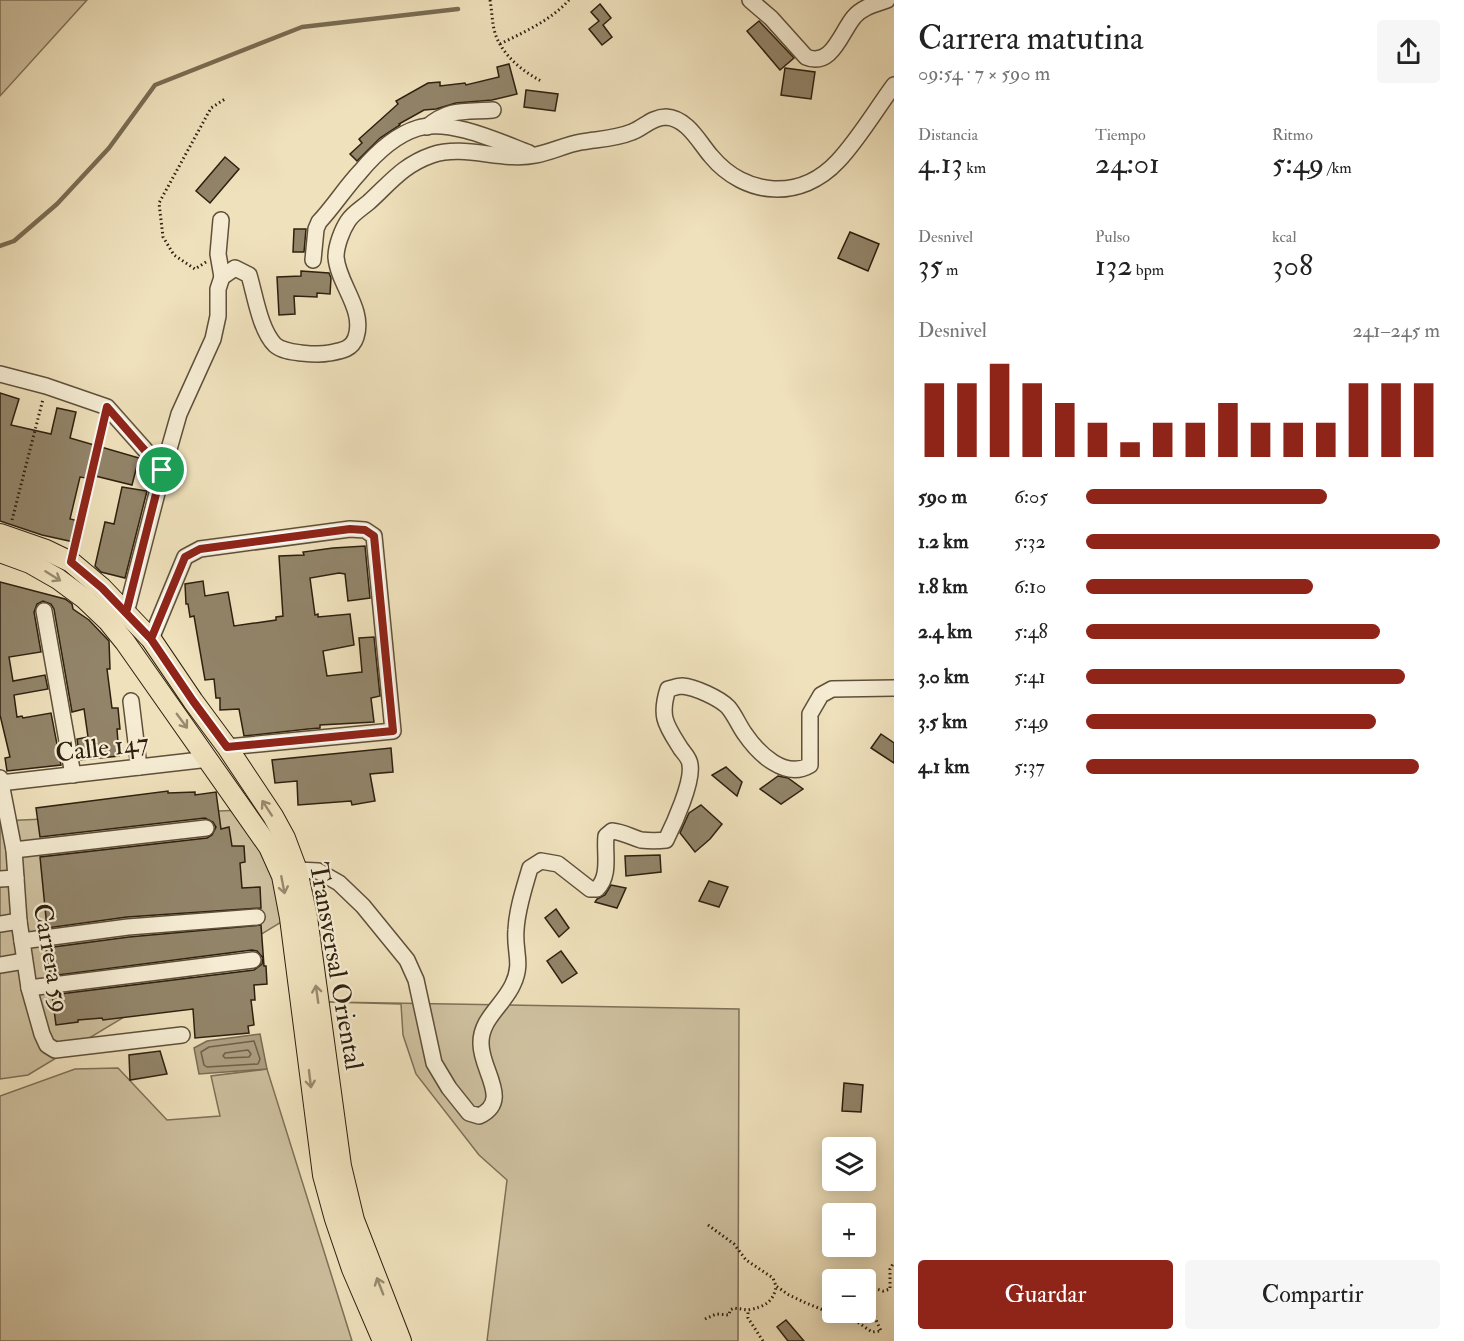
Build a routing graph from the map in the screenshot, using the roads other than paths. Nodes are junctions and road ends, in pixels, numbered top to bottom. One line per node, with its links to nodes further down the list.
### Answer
1 (750, 0): 2 (street)
2 (887, 0)
3 (894, 85): 6 (street)
4 (493, 110): 5 (street)
5 (427, 127): 6 (street); 8 (street)
6 (534, 155): 9 (street)
7 (221, 220): 9 (street)
8 (313, 260)
9 (222, 277): 11 (street)
10 (0, 374): 11 (street)
11 (162, 470): 14 (street)
12 (3, 541): 14 (main road, Transversal Oriental); 19 (main road, Transversal Oriental, one-way to 19)
13 (44, 611): 21 (street)
14 (126, 613): 15 (main road, Transversal Oriental)
15 (151, 639): 18 (main road, Transversal Oriental); 18 (street)
16 (894, 688): 26 (street)
17 (131, 701): 20 (street)
18 (227, 747): 26 (main road, Transversal Oriental, one-way to 18)
19 (209, 759): 20 (street, Calle 147); 38 (main road, Transversal Oriental, one-way to 38)
20 (139, 767): 21 (street, Calle 147)
21 (73, 775): 22 (street, Calle 147)
22 (0, 781): 24 (street, Carrera 59)
23 (206, 828): 25 (street)
24 (5, 829): 25 (street, Carrera 59)
25 (14, 850): 27 (street, Carrera 59)
26 (297, 870): 39 (main road, Transversal Oriental, one-way to 26)
27 (16, 878): 28 (street); 30 (street, Carrera 59)
28 (0, 879)
29 (257, 917): 32 (street)
30 (20, 921): 31 (street); 32 (street, Carrera 59)
31 (0, 924)
32 (22, 941): 34 (street, Carrera 59)
33 (253, 960): 36 (street)
34 (24, 961): 35 (street); 36 (street, Carrera 59)
35 (0, 965)
36 (29, 988): 37 (street, Carrera 59)
37 (182, 1035)
38 (383, 1341)
39 (401, 1341)

